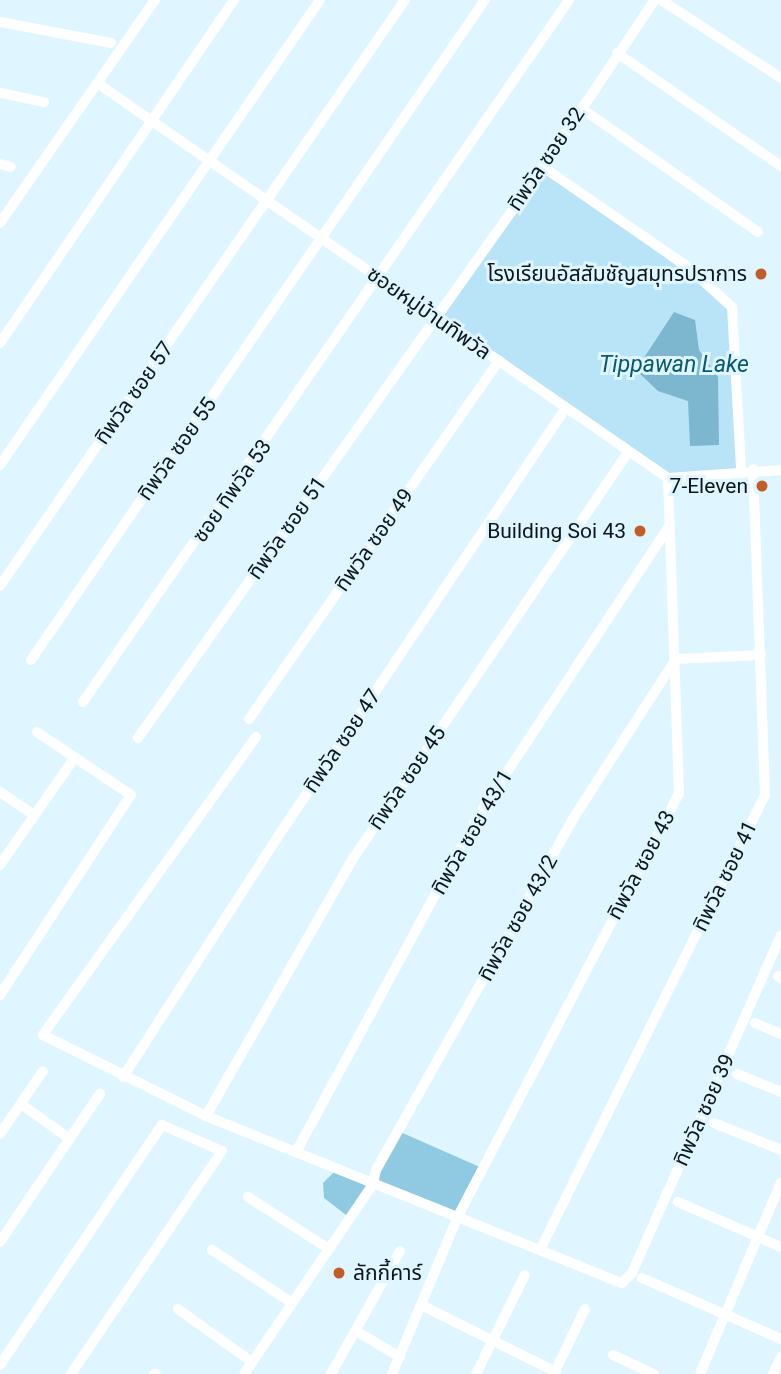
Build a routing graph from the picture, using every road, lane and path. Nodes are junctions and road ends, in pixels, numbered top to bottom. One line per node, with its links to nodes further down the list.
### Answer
1 (155, 0): 13 (street)
2 (234, 0): 17 (street)
3 (320, 0): 18 (street)
4 (405, 0): 23 (street, ทิพวัล ซอย 57)
5 (485, 0): 26 (street, ทิพวัล ซอย 55)
6 (569, 0): 27 (street, ซอย ทิพวัล 53)
7 (655, 0): 11 (street, ทิพวัล ซอย 32)
8 (661, 0): 12 (street)
9 (0, 22): 10 (street)
10 (111, 43)
11 (617, 53): 16 (street, ทิพวัล ซอย 32); 20 (street)
12 (781, 78)
13 (97, 83): 17 (street, ซอยหมู่บ้านทิพวัล); 24 (street)
14 (0, 93): 15 (street)
15 (44, 102)
16 (581, 108): 22 (street, ทิพวัล ซอย 32); 25 (street)
17 (153, 122): 18 (street, ซอยหมู่บ้านทิพวัล); 29 (street)
18 (209, 163): 23 (street, ซอยหมู่บ้านทิพวัล); 33 (street)
19 (0, 164): 21 (street)
20 (781, 166)
21 (11, 167)
22 (543, 167): 28 (street, ทิพวัล ซอย 32); 34 (street)
23 (268, 200): 26 (street, ซอยหมู่บ้านทิพวัล); 39 (street, ทิพวัล ซอย 57)
24 (0, 223)
25 (758, 232)
26 (322, 238): 27 (street, ซอยหมู่บ้านทิพวัล); 42 (street, ทิพวัล ซอย 55)
27 (379, 278): 28 (street, ซอยหมู่บ้านทิพวัล); 43 (street, ซอย ทิพวัล 53)
28 (436, 317): 30 (street, ซอยหมู่บ้านทิพวัล); 47 (street, ทิพวัล ซอย 51)
29 (0, 343)
30 (499, 361): 31 (street, ซอยหมู่บ้านทิพวัล); 44 (street, ทิพวัล ซอย 49)
31 (565, 408): 32 (street, ซอยหมู่บ้านทิพวัล); 58 (street, ทิพวัล ซอย 47)
32 (628, 452): 37 (street, ซอยหมู่บ้านทิพวัล); 62 (street, ทิพวัล ซอย 45)
33 (0, 466)
34 (741, 469): 35 (street); 37 (street)
35 (753, 469): 36 (street); 40 (street, ทิพวัล ซอย 41)
36 (781, 470)
37 (668, 478): 38 (street, ทิพวัล ซอย 43)
38 (670, 525): 41 (street, ทิพวัล ซอย 43); 67 (street, ทิพวัล ซอย 43/1)
39 (0, 586)
40 (761, 655): 41 (street); 78 (street, ทิพวัล ซอย 41)
41 (676, 659): 69 (street, ทิพวัล ซอย 43/2); 72 (street, ทิพวัล ซอย 43)
42 (31, 660)
43 (83, 702)
44 (249, 719)
45 (37, 732): 48 (street)
46 (256, 737): 58 (street)
47 (138, 738)
48 (75, 757): 50 (street); 53 (street)
49 (0, 792): 50 (street)
50 (34, 815): 51 (street)
51 (0, 865)
52 (781, 935): 78 (street, ทิพวัล ซอย 39)
53 (0, 995)
54 (755, 1023): 55 (street)
55 (781, 1034)
56 (43, 1071): 61 (street)
57 (737, 1074): 59 (street)
58 (123, 1077): 62 (street)
59 (781, 1092)
60 (100, 1094): 65 (street)
61 (21, 1104): 64 (street); 65 (street)
62 (206, 1116): 67 (street)
63 (714, 1123): 66 (street)
64 (0, 1134)
65 (70, 1139): 74 (street)
66 (781, 1150)
67 (296, 1152): 69 (street)
68 (781, 1182): 73 (street)
69 (373, 1184): 72 (street); 76 (street, ทิพวัล ซอย 43/2)
70 (248, 1197): 76 (street)
71 (678, 1202): 73 (street)
72 (458, 1216): 78 (street); 83 (street, ทิพวัล ซอย 43)
73 (758, 1236): 75 (street); 86 (street)
74 (0, 1242)
75 (781, 1247)
76 (329, 1249): 82 (street, ทิพวัล ซอย 43/2)
77 (212, 1250): 82 (street)
78 (541, 1250)
79 (400, 1251): 87 (street)
80 (525, 1275): 88 (street)
81 (642, 1278): 86 (street)
82 (292, 1303): 93 (street, ทิพวัล ซอย 43/2)
83 (423, 1306): 88 (street); 91 (street, ทิพวัล ซอย 43)
84 (178, 1309): 93 (street)
85 (585, 1309): 95 (street)
86 (725, 1316): 89 (street); 102 (street)
87 (356, 1331): 91 (street); 98 (street)
88 (495, 1338): 95 (street); 100 (street)
89 (781, 1339)
90 (613, 1356): 101 (street)
91 (400, 1357): 99 (street, ทิพวัล ซอย 43)
92 (781, 1357): 103 (street)
93 (252, 1362): 97 (street, ทิพวัล ซอย 43/2)
94 (0, 1365): 96 (street)
95 (555, 1373)
96 (71, 1374)
97 (244, 1374)
98 (331, 1374)
99 (392, 1374)
100 (476, 1374)
101 (654, 1374)
102 (699, 1374)
103 (773, 1374)

